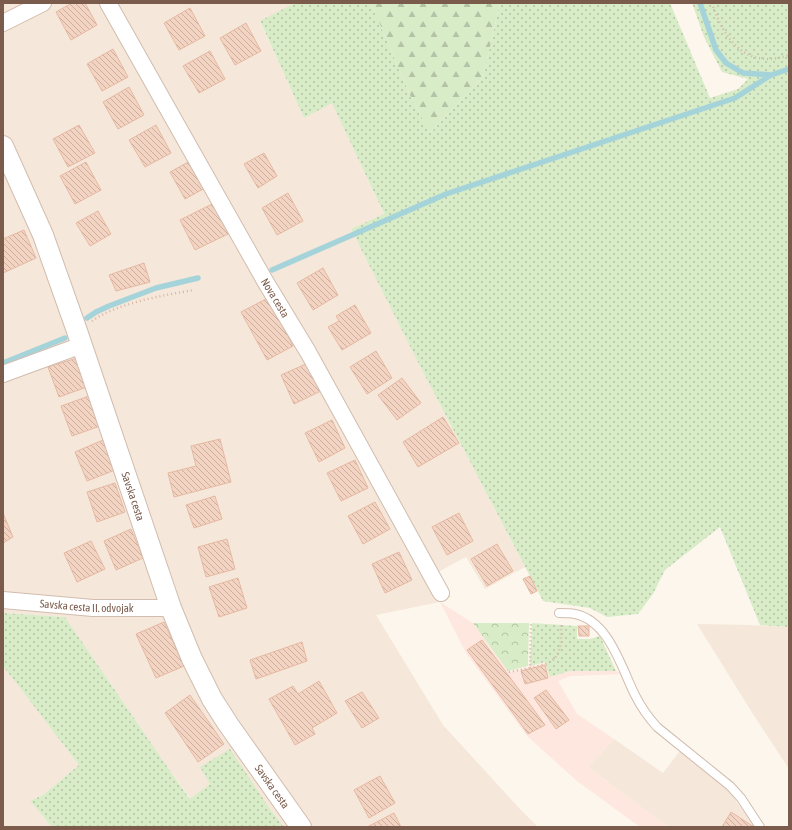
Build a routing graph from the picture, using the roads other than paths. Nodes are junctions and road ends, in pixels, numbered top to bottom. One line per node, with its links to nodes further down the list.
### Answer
1 (42, 3): 3 (street)
2 (108, 3): 7 (street, Nova cesta)
3 (3, 23)
4 (3, 146): 5 (street, Savska cesta)
5 (80, 338): 6 (street); 9 (street, Savska cesta)
6 (3, 374)
7 (441, 593)
8 (3, 600): 9 (street, Savska cesta II. odvojak)
9 (171, 608): 11 (street, Savska cesta)
10 (559, 613): 12 (lane)
11 (300, 827)
12 (760, 827)

